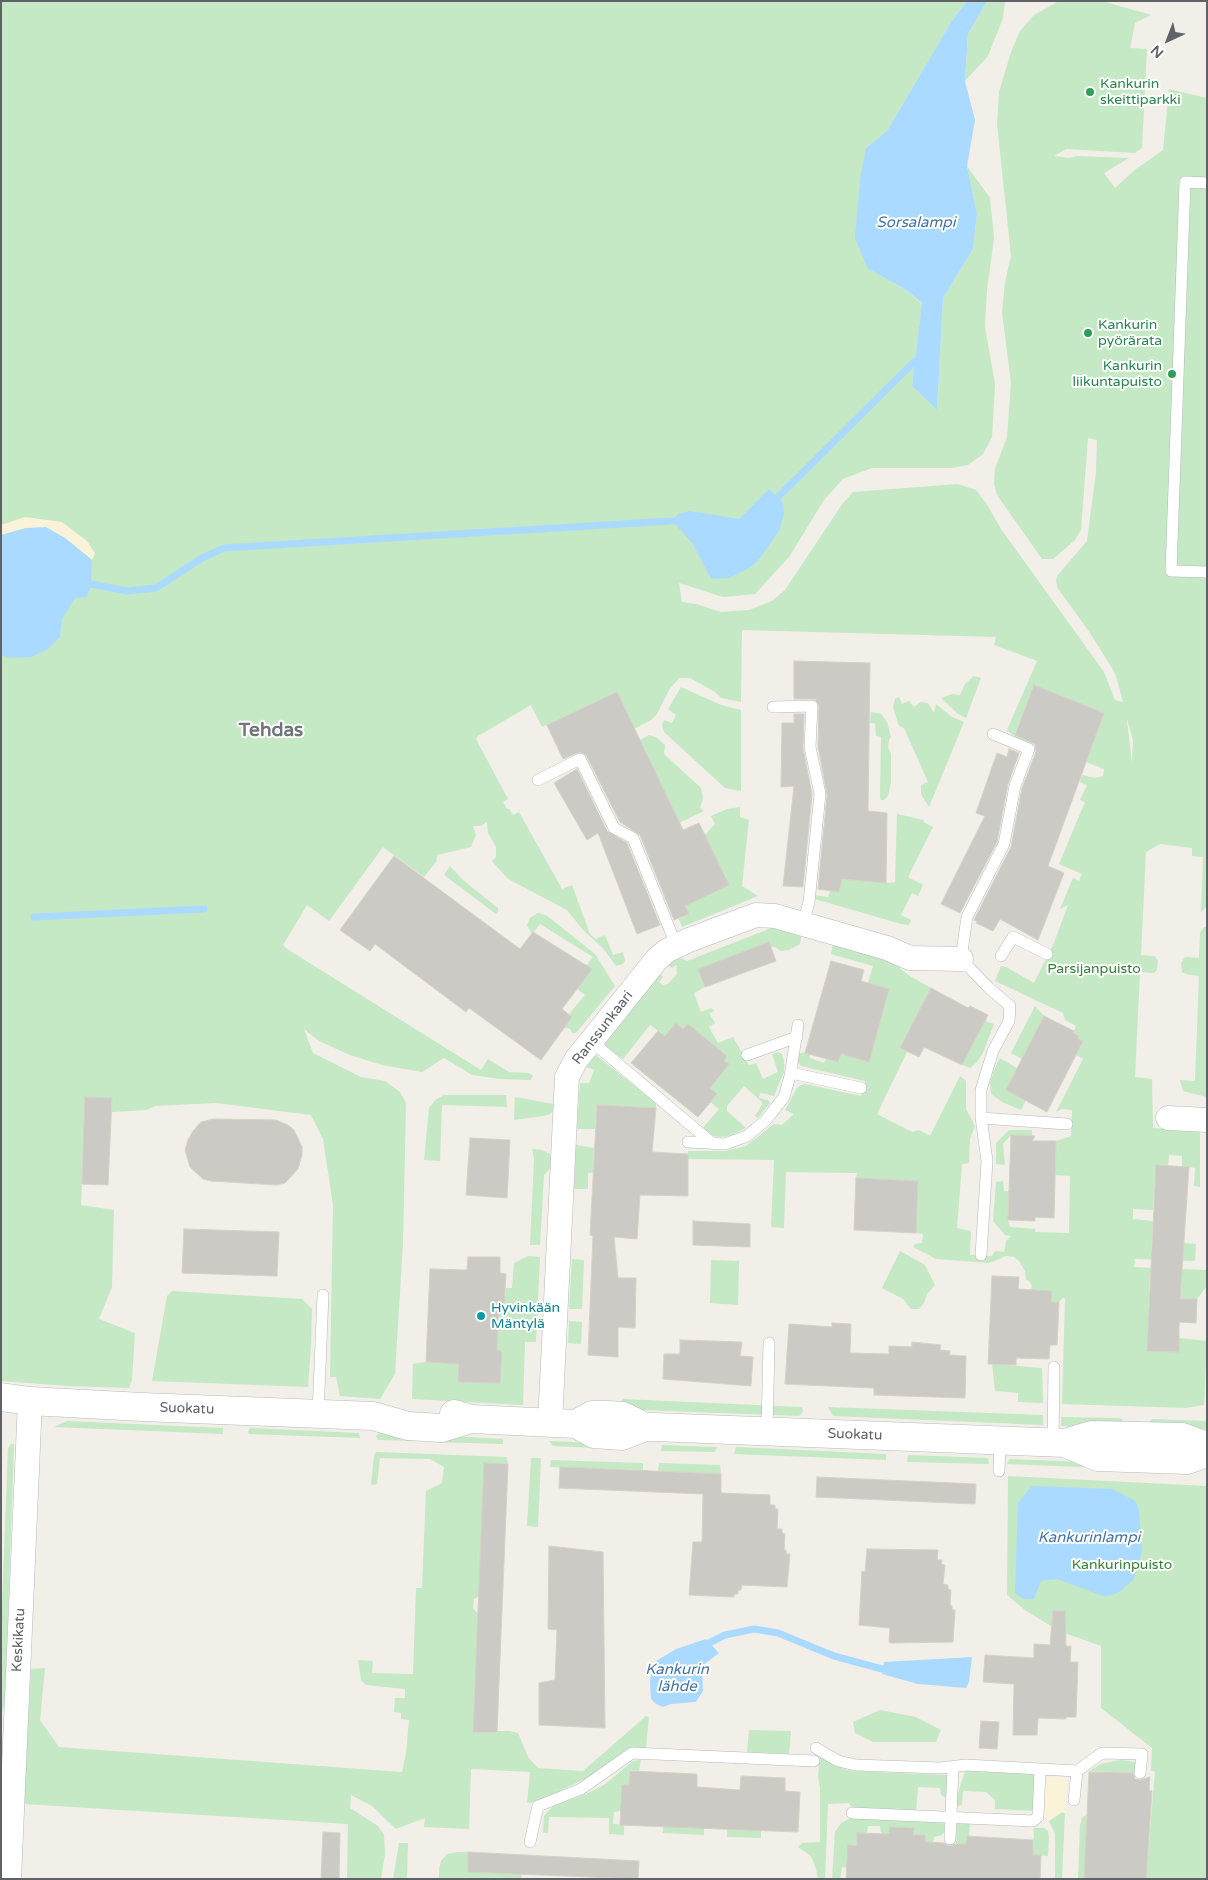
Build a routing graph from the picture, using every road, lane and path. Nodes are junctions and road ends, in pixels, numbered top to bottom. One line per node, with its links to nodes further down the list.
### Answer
1 (1207, 183): 2 (lane)
2 (1207, 572)
3 (773, 707): 6 (lane)
4 (993, 734): 10 (lane)
5 (538, 780): 7 (lane)
6 (802, 924): 7 (street, Ranssunkaari); 10 (street, Ranssunkaari)
7 (674, 947): 11 (street, Ranssunkaari)
8 (1047, 954): 9 (lane)
9 (1001, 956)
10 (961, 959): 15 (lane)
11 (591, 1041): 20 (lane); 28 (street, Ranssunkaari)
12 (747, 1055): 13 (lane)
13 (791, 1073): 14 (lane); 20 (lane)
14 (861, 1088)
15 (981, 1118): 18 (lane); 21 (lane)
16 (1168, 1118): 17 (street)
17 (1207, 1120)
18 (1067, 1124)
19 (688, 1142): 20 (lane)
20 (712, 1143)
21 (981, 1255)
22 (323, 1295): 27 (lane)
23 (769, 1343): 29 (lane)
24 (1054, 1368): 31 (lane)
25 (1, 1397): 26 (street, Suokatu)
26 (30, 1401): 27 (street, Suokatu); 35 (street, Keskikatu)
27 (318, 1415): 28 (street, Suokatu)
28 (563, 1424): 29 (street, Suokatu)
29 (767, 1432): 30 (street, Suokatu)
30 (1000, 1441): 31 (street, Suokatu); 34 (lane)
31 (1059, 1443): 32 (street, Suokatu); 33 (street, Suokatu)
32 (1207, 1446)
33 (1207, 1453)
34 (999, 1471)
35 (8, 1737): 47 (street, Keskikatu)
36 (816, 1748): 38 (lane)
37 (814, 1760): 46 (lane)
38 (954, 1767): 39 (lane); 44 (lane)
39 (1040, 1769): 40 (lane); 44 (lane)
40 (1077, 1771): 41 (lane); 42 (lane)
41 (1140, 1773)
42 (1074, 1800)
43 (852, 1813): 44 (lane)
44 (951, 1817): 45 (lane)
45 (950, 1839)
46 (530, 1842)
47 (9, 1879)

